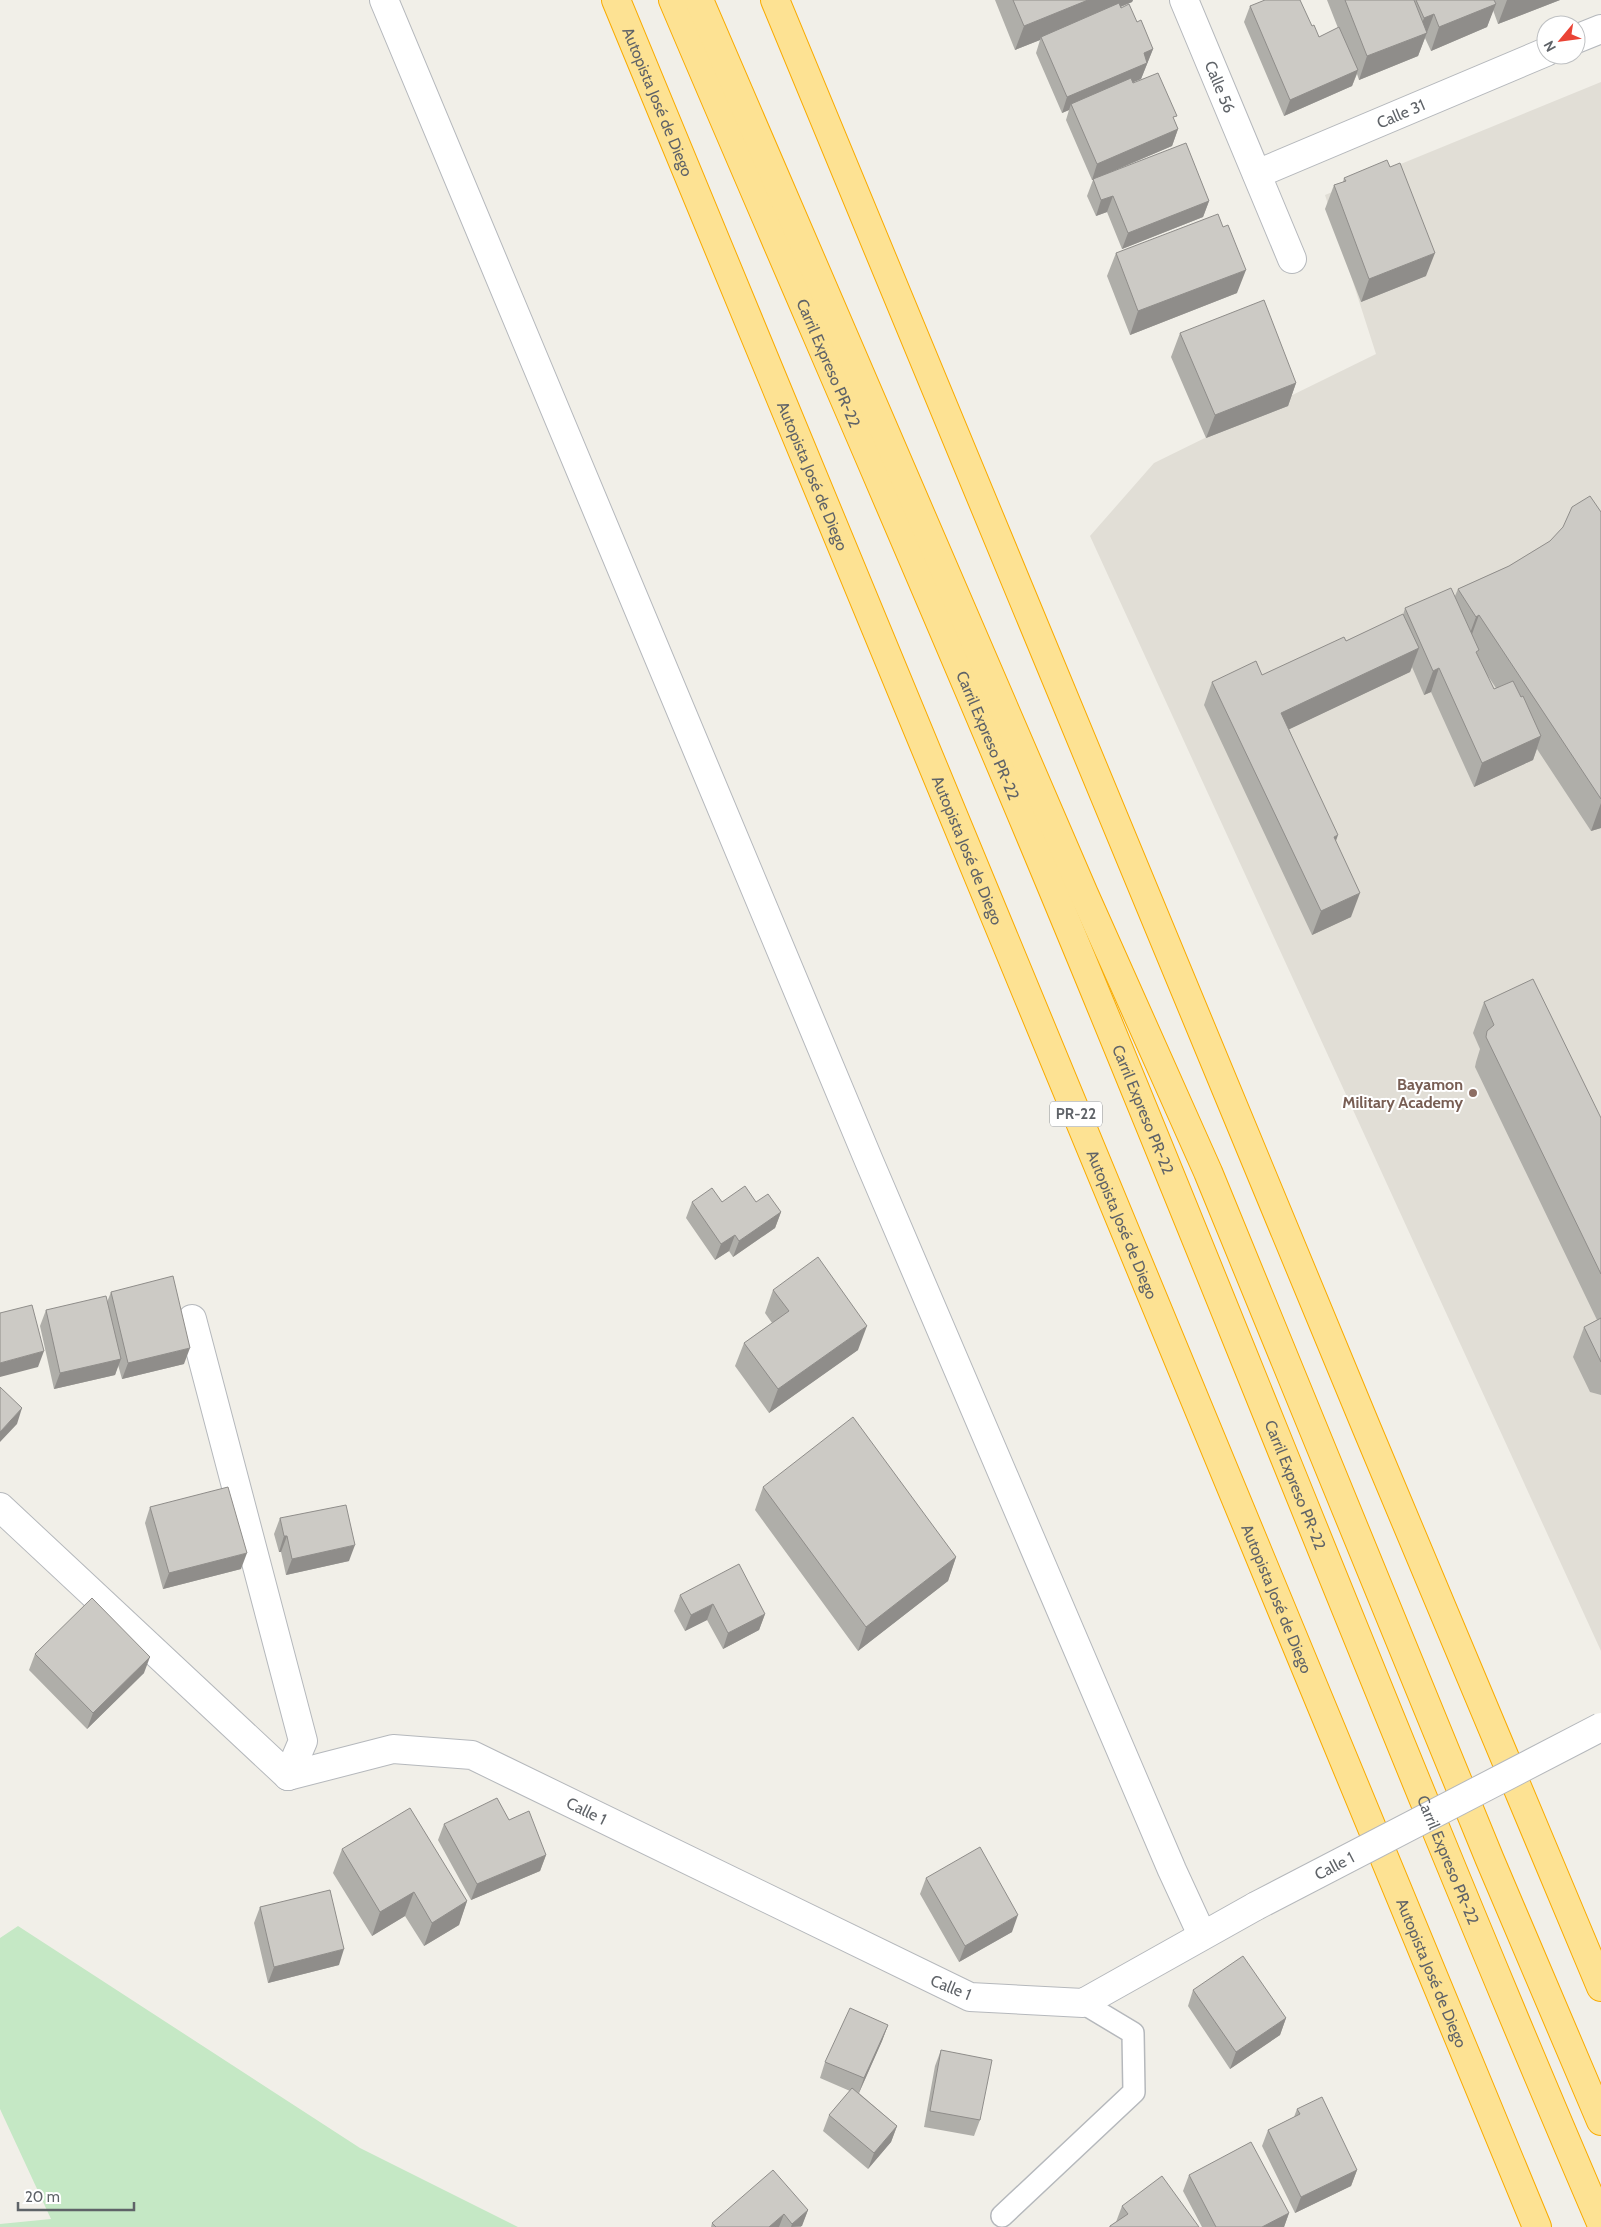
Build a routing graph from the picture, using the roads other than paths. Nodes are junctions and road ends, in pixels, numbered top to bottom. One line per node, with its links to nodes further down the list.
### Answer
1 (384, 0): 16 (street)
2 (616, 0): 22 (highway, Autopista José de Diego / PR-22)
3 (673, 0): 21 (highway, Carril Expreso PR-22)
4 (699, 0): 19 (highway, Carril Expreso PR-22)
5 (775, 0): 17 (highway)
6 (1184, 0): 10 (street, Calle 56)
7 (1601, 29): 8 (street)
8 (1586, 35)
9 (1536, 56): 10 (street, Calle 31)
10 (1257, 174): 11 (street, Calle 56)
11 (1292, 259)
12 (192, 1319): 15 (street)
13 (0, 1507): 15 (street)
14 (1601, 1727): 16 (street, Calle 1, bridge)
15 (288, 1776): 18 (street, Calle 1)
16 (1202, 1936): 18 (street, Calle 1)
17 (1601, 1987)
18 (1083, 2003): 20 (lane)
19 (1601, 2121)
20 (1002, 2216)
21 (1601, 2223)
22 (1536, 2227)

